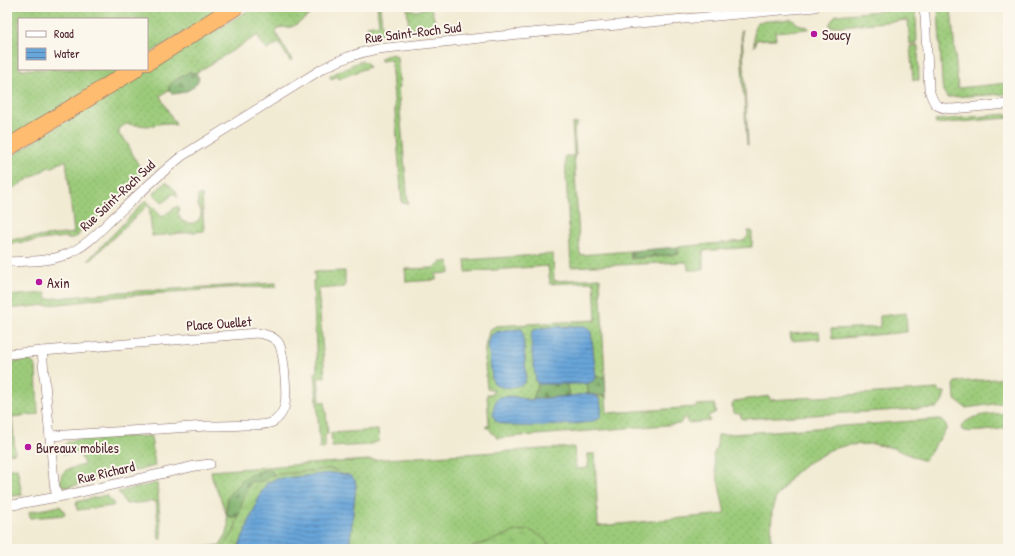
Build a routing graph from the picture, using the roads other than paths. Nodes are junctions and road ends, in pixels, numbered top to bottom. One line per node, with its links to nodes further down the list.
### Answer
1 (235, 7): 4 (highway)
2 (815, 7): 8 (street, Rue Saint-Roch Sud)
3 (923, 7): 6 (street)
4 (148, 61)
5 (133, 70): 7 (highway)
6 (1008, 104)
7 (7, 148)
8 (7, 262)
9 (42, 351): 10 (street, Place Ouellet); 11 (street); 11 (street, Place Ouellet)
10 (7, 354)
11 (50, 436): 13 (street)
12 (210, 464): 13 (street, Rue Richard)
13 (58, 497): 14 (street, Rue Richard)
14 (7, 506)

